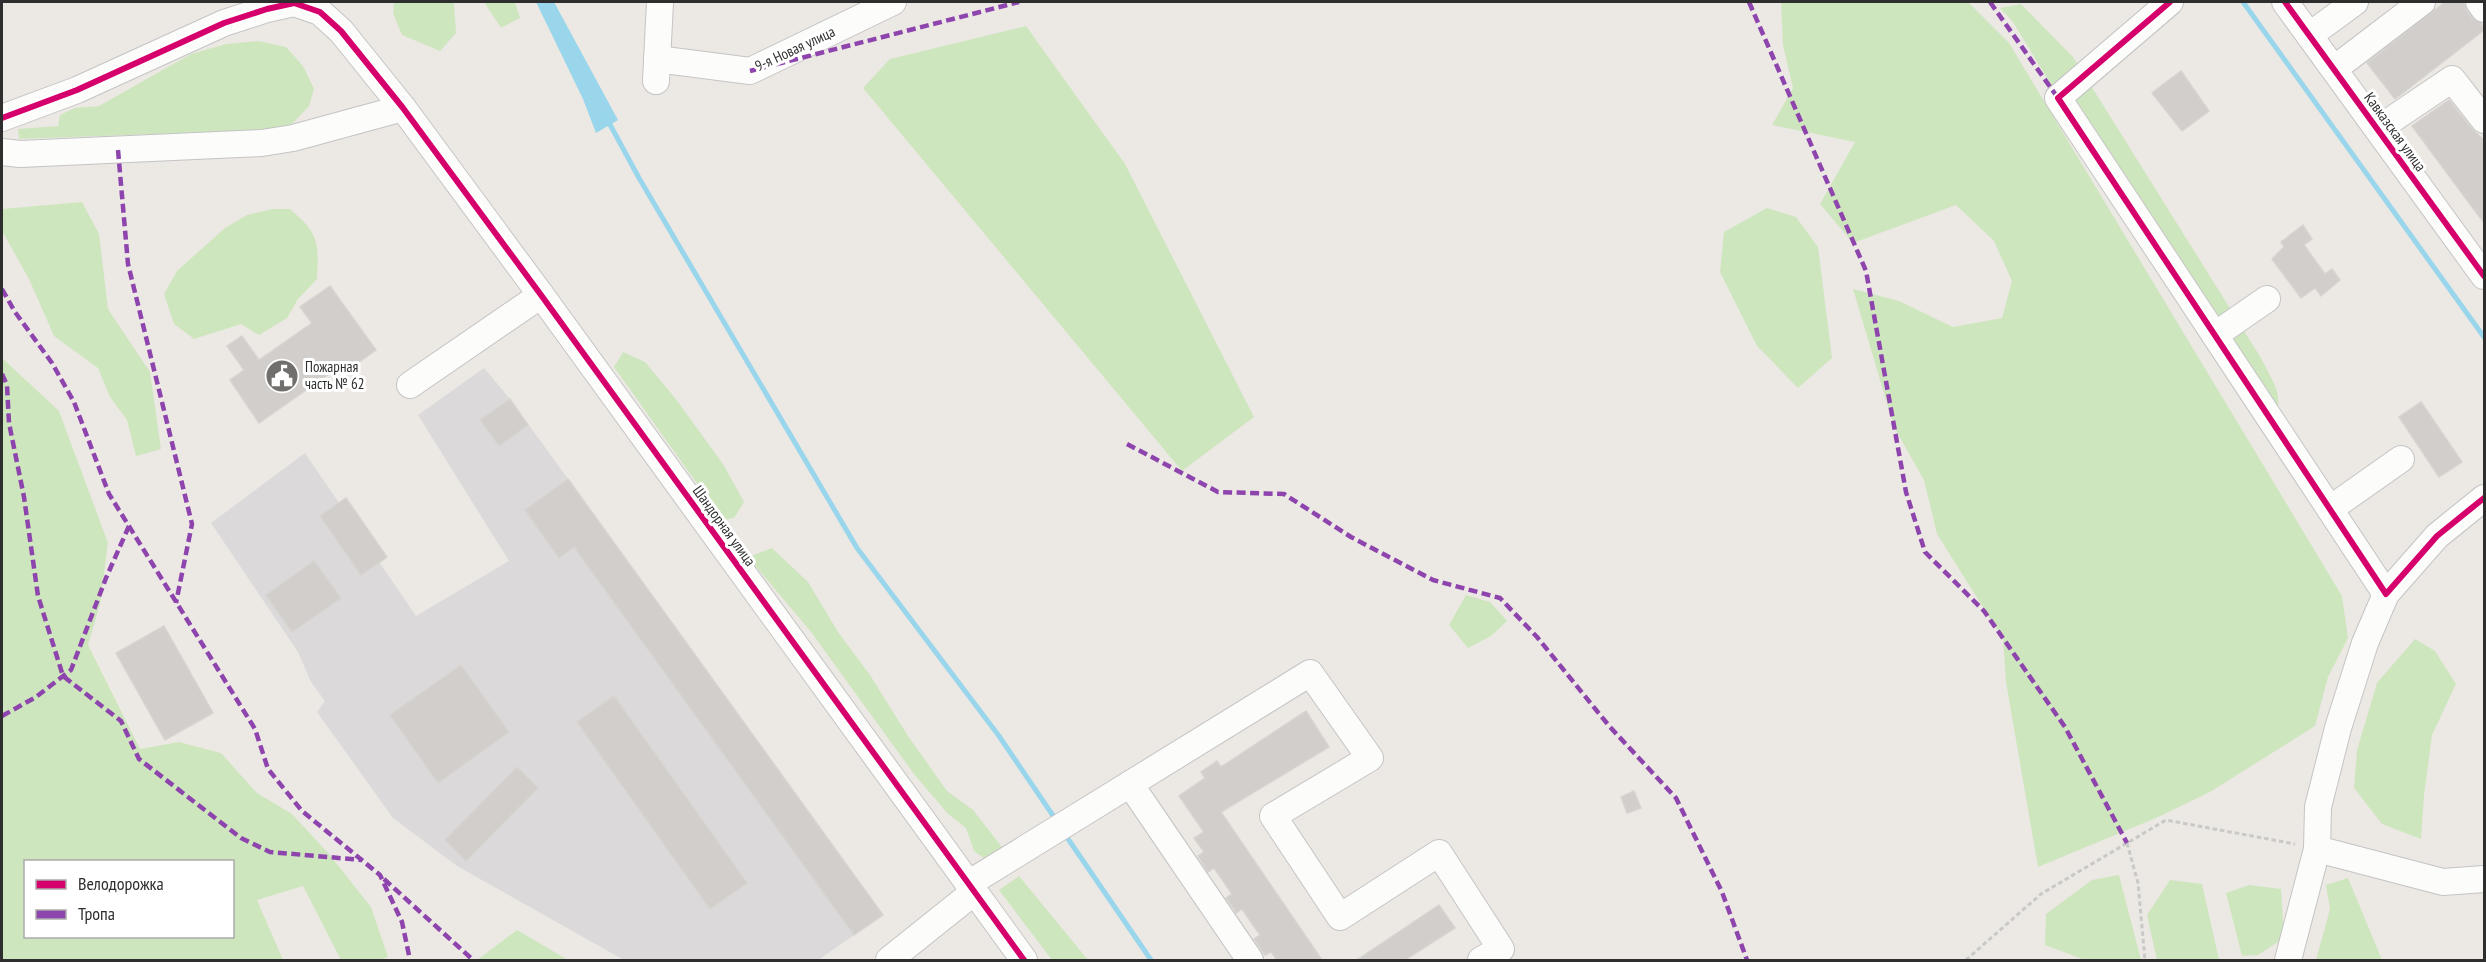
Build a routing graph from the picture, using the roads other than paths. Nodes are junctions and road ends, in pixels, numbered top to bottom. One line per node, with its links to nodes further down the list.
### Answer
1 (660, 2): 2 (street, 9-я Новая улица)
2 (892, 2)
3 (2170, 2): 19 (street)
4 (2285, 2): 9 (street, Кавказская улица)
5 (2355, 2): 9 (street)
6 (2422, 2): 10 (street)
7 (2479, 2): 8 (street)
8 (2484, 9)
9 (2310, 35): 10 (street, Кавказская улица)
10 (2334, 69): 14 (street, Кавказская улица)
11 (403, 108): 12 (street, Шандорная улица); 15 (street); 17 (street, Шандорная улица)
12 (2, 118)
13 (2484, 120): 14 (street)
14 (2378, 129): 16 (street, Кавказская улица)
15 (2, 152)
16 (2484, 276)
17 (541, 295): 20 (street); 28 (street, Шандорная улица)
18 (2267, 299): 19 (street)
19 (2215, 335): 23 (street)
20 (410, 385)
21 (2401, 459): 23 (street)
22 (2484, 498): 24 (street)
23 (2330, 509): 24 (street)
24 (2386, 594): 26 (street)
25 (1130, 784): 28 (street); 31 (street); 32 (street)
26 (2317, 849): 27 (street); 33 (street)
27 (2484, 879)
28 (971, 888): 29 (street); 30 (street, Шандорная улица)
29 (889, 960)
30 (1023, 960)
31 (1250, 960)
32 (1481, 960)
33 (2288, 960)

